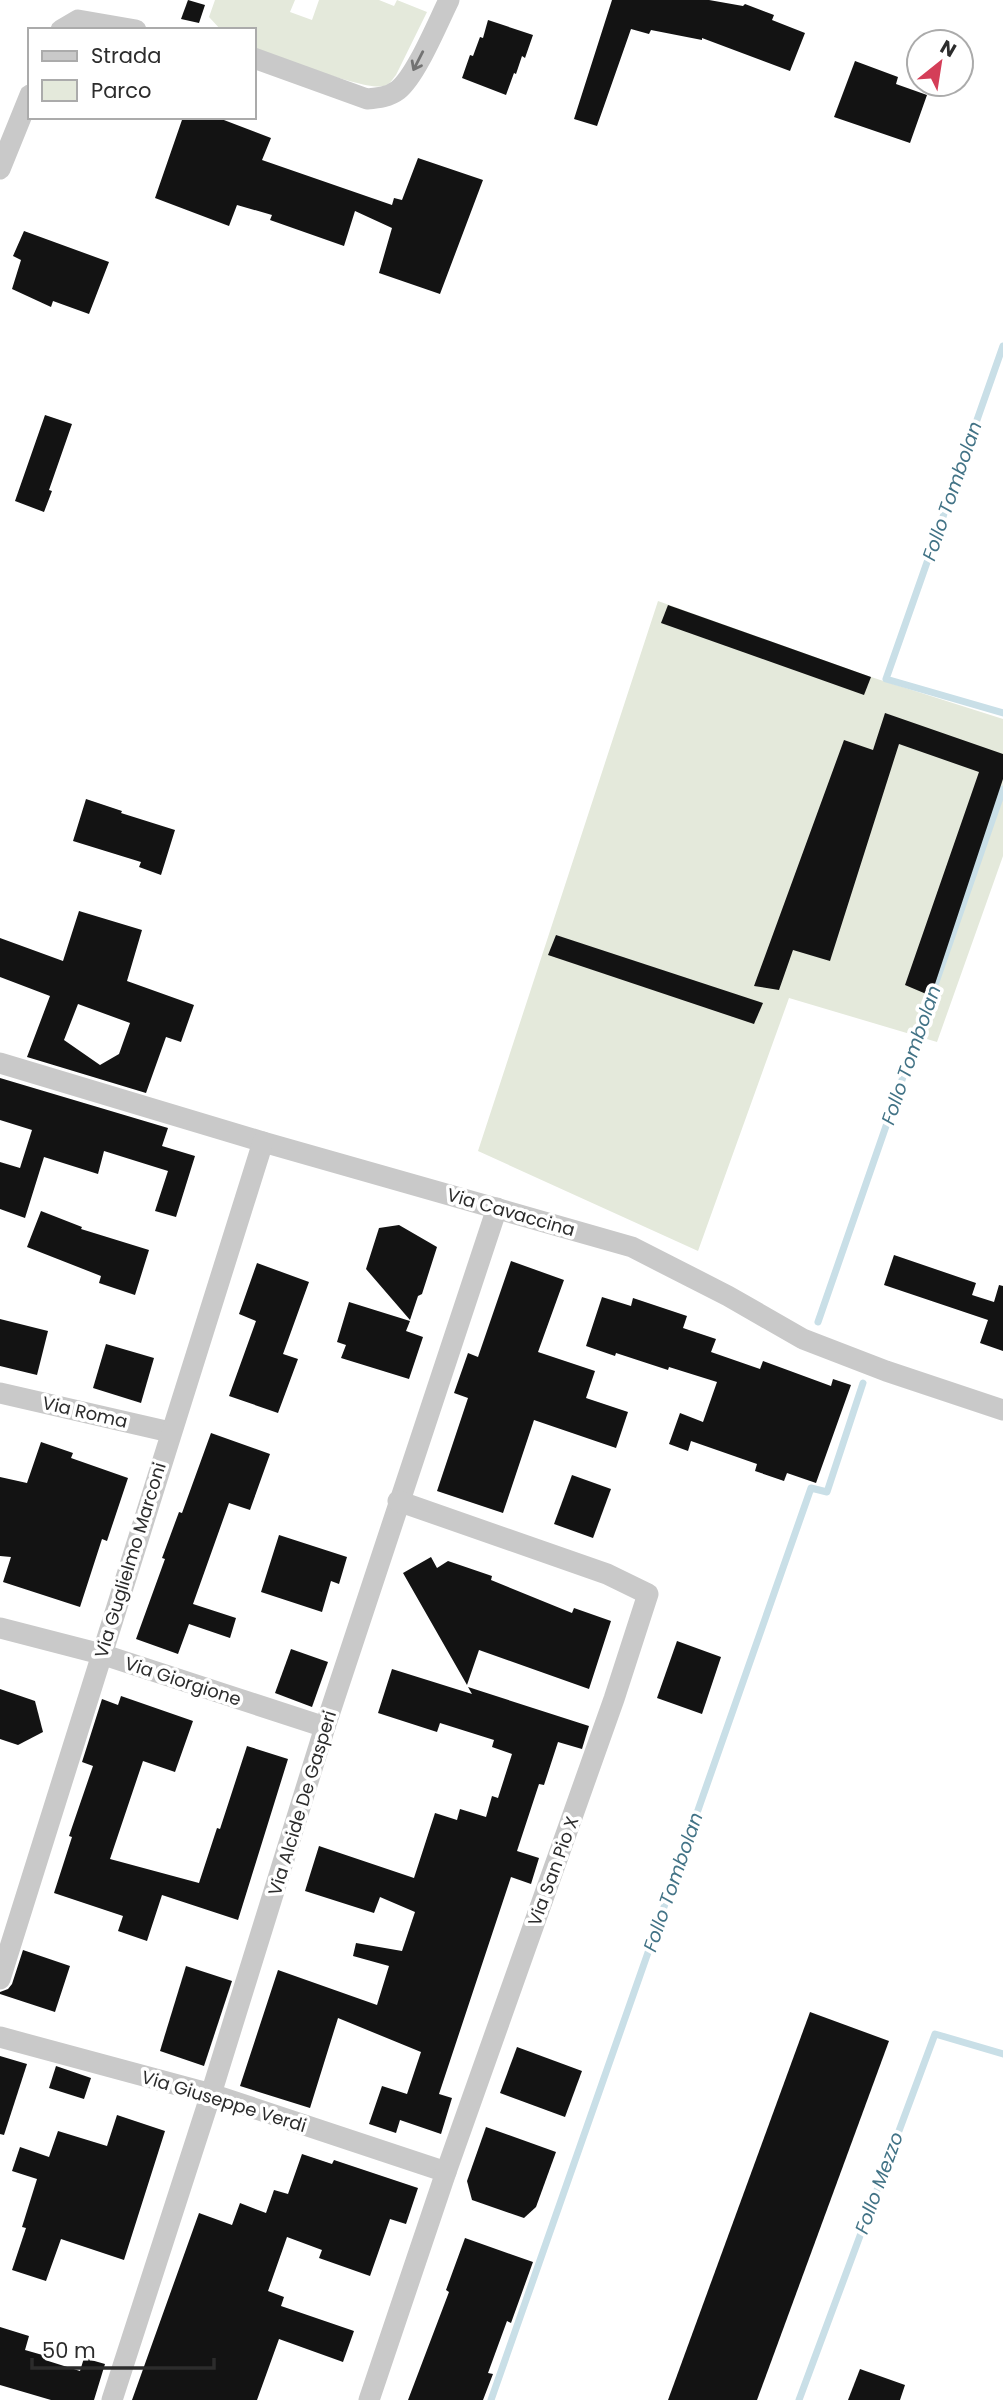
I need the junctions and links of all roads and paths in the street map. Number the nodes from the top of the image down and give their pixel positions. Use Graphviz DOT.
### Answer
graph roads {
  1 [pos="449,0"];
  2 [pos="64,28"];
  3 [pos="124,28"];
  4 [pos="256,59"];
  5 [pos="28,100"];
  6 [pos="0,169"];
  7 [pos="0,1063"];
  8 [pos="263,1142"];
  9 [pos="497,1208"];
  10 [pos="0,1392"];
  11 [pos="1003,1410"];
  12 [pos="170,1432"];
  13 [pos="398,1501"];
  14 [pos="0,1628"];
  15 [pos="101,1654"];
  16 [pos="325,1727"];
  17 [pos="0,1979"];
  18 [pos="0,2037"];
  19 [pos="211,2094"];
  20 [pos="446,2172"];
  21 [pos="112,2400"];
  22 [pos="369,2400"];
  1 -- 4 [label="street, one-way"];
  2 -- 3 [label="street"];
  5 -- 6 [label="street"];
  7 -- 8 [label="street, Via Cavaccina"];
  8 -- 9 [label="street, Via Cavaccina"];
  8 -- 12 [label="street, Via Guglielmo Marconi"];
  9 -- 11 [label="street, Via Cavaccina"];
  9 -- 13 [label="street, Via Alcide De Gasperi"];
  10 -- 12 [label="street, Via Roma"];
  12 -- 15 [label="street, Via Guglielmo Marconi"];
  13 -- 16 [label="street, Via Alcide De Gasperi"];
  13 -- 20 [label="street, Via San Pio X"];
  14 -- 15 [label="street, Via Giorgione"];
  15 -- 16 [label="street, Via Giorgione"];
  15 -- 17 [label="street, Via Guglielmo Marconi"];
  16 -- 19 [label="street, Via Alcide De Gasperi"];
  18 -- 19 [label="street, Via Giuseppe Verdi"];
  19 -- 20 [label="street, Via Giuseppe Verdi"];
  19 -- 21 [label="street, Via Alcide De Gasperi"];
  20 -- 22 [label="street, Via San Pio X"];
}
